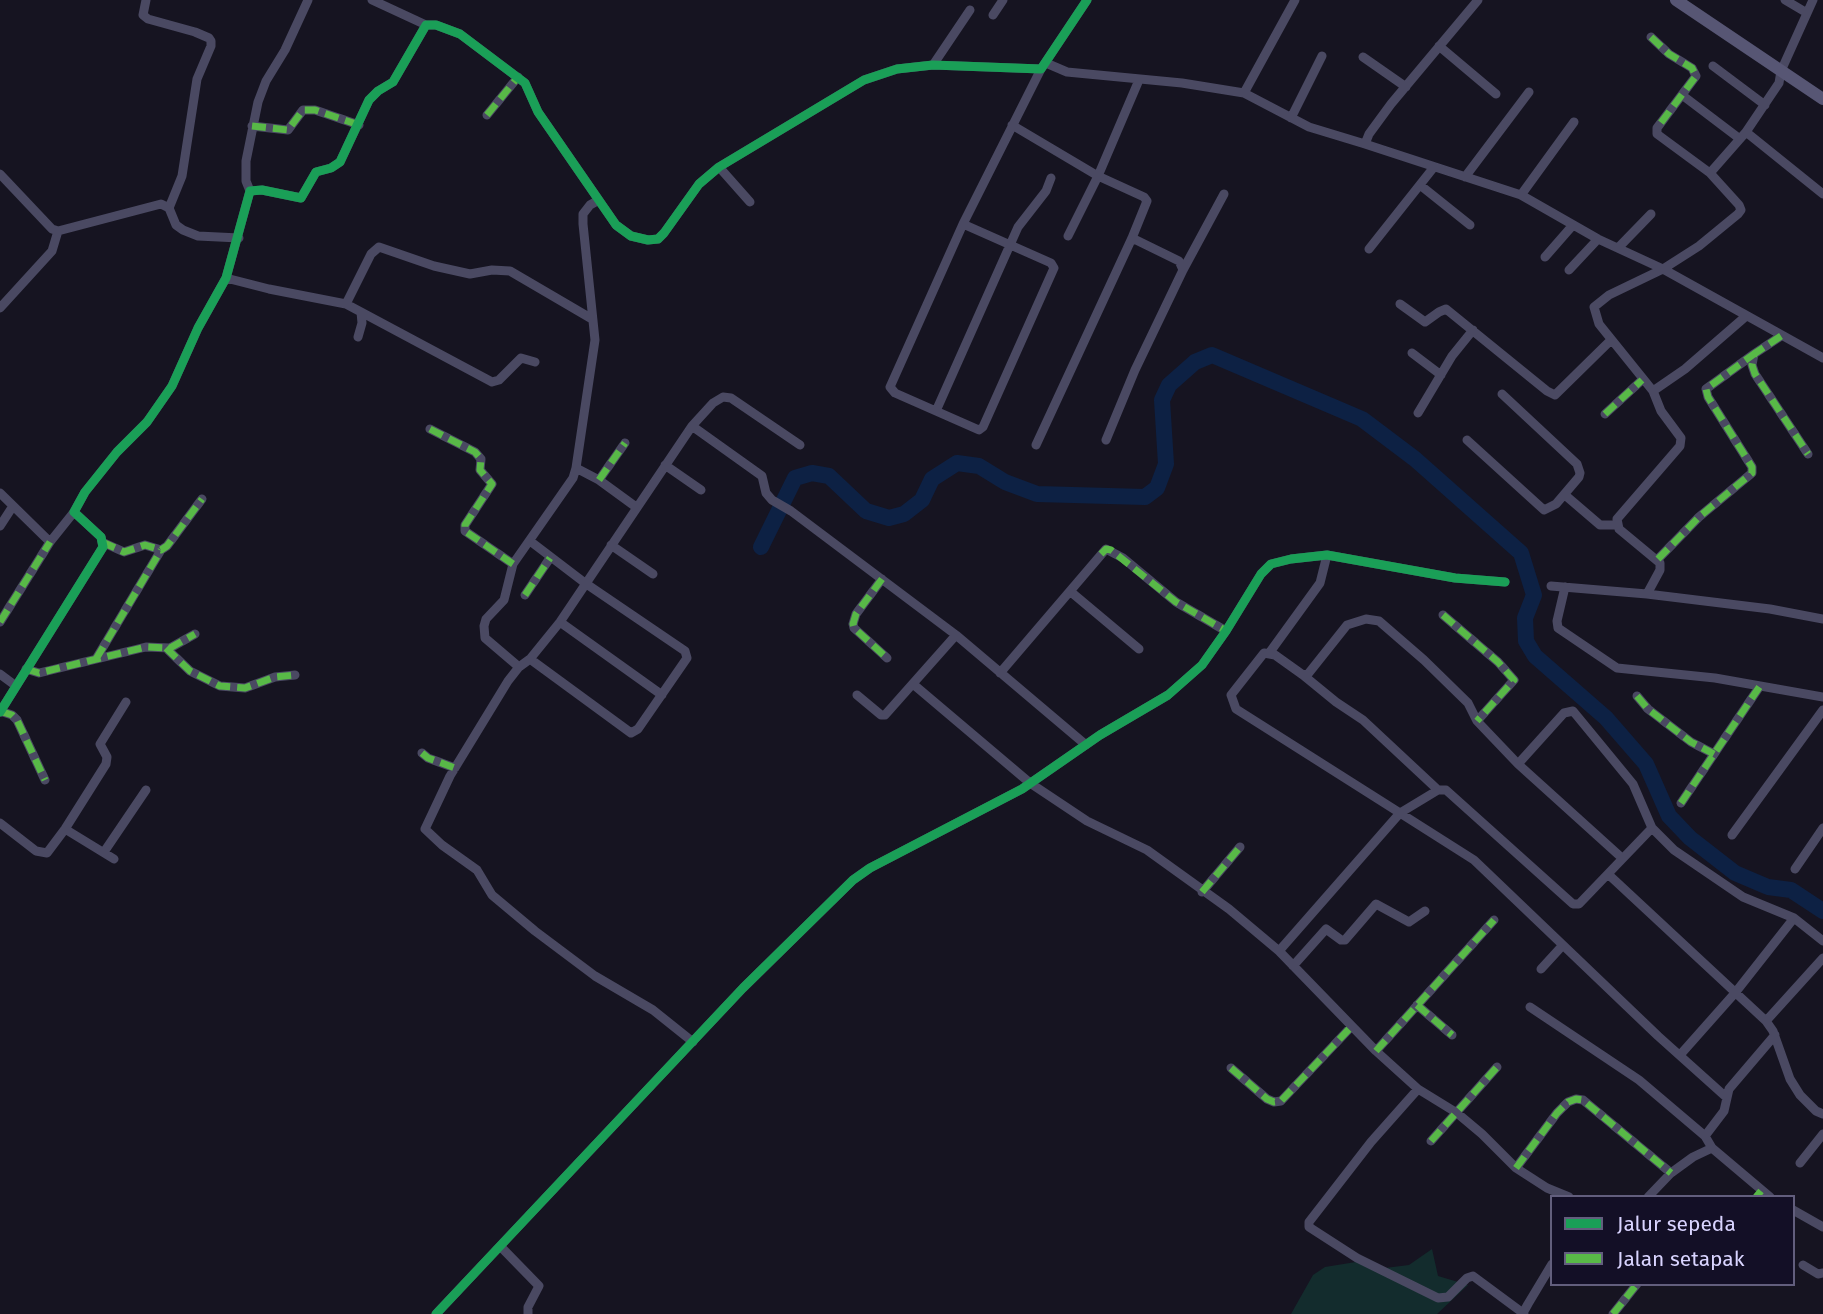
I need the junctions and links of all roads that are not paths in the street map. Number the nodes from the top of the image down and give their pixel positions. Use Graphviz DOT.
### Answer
graph roads {
  1 [pos="146,0"];
  2 [pos="308,0"];
  3 [pos="372,0"];
  4 [pos="1003,0"];
  5 [pos="1087,0"];
  6 [pos="1296,0"];
  7 [pos="1478,0"];
  8 [pos="1676,0"];
  9 [pos="1786,0"];
  10 [pos="1813,0"];
  11 [pos="970,10"];
  12 [pos="1807,13"];
  13 [pos="993,15"];
  14 [pos="426,25"];
  15 [pos="1651,37"];
  16 [pos="1439,47"];
  17 [pos="1322,56"];
  18 [pos="1363,57"];
  19 [pos="933,65"];
  20 [pos="1043,66"];
  21 [pos="1713,66"];
  22 [pos="1781,71"];
  23 [pos="518,77"];
  24 [pos="1139,79"];
  25 [pos="1406,87"];
  26 [pos="1529,92"];
  27 [pos="1244,93"];
  28 [pos="1496,94"];
  29 [pos="1682,96"];
  30 [pos="1823,99"];
  31 [pos="1765,105"];
  32 [pos="487,115"];
  33 [pos="1291,118"];
  34 [pos="1574,122"];
  35 [pos="359,125"];
  36 [pos="1012,125"];
  37 [pos="252,126"];
  38 [pos="1743,136"];
  39 [pos="1366,144"];
  40 [pos="719,167"];
  41 [pos="1434,167"];
  42 [pos="1710,173"];
  43 [pos="0,174"];
  44 [pos="1098,176"];
  45 [pos="1465,177"];
  46 [pos="1051,178"];
  47 [pos="1420,185"];
  48 [pos="250,191"];
  49 [pos="1224,194"];
  50 [pos="1823,194"];
  51 [pos="1521,195"];
  52 [pos="597,201"];
  53 [pos="750,202"];
  54 [pos="169,208"];
  55 [pos="1651,214"];
  56 [pos="962,224"];
  57 [pos="1470,225"];
  58 [pos="1573,225"];
  59 [pos="58,231"];
  60 [pos="1068,236"];
  61 [pos="239,238"];
  62 [pos="1132,238"];
  63 [pos="1598,239"];
  64 [pos="1010,245"];
  65 [pos="1618,248"];
  66 [pos="1369,249"];
  67 [pos="1545,257"];
  68 [pos="1182,270"];
  69 [pos="1569,270"];
  70 [pos="1663,270"];
  71 [pos="226,278"];
  72 [pos="346,304"];
  73 [pos="1401,304"];
  74 [pos="0,308"];
  75 [pos="361,312"];
  76 [pos="1745,317"];
  77 [pos="592,319"];
  78 [pos="1473,330"];
  79 [pos="1782,336"];
  80 [pos="358,337"];
  81 [pos="1611,341"];
  82 [pos="1412,353"];
  83 [pos="1754,354"];
  84 [pos="1823,359"];
  85 [pos="536,362"];
  86 [pos="1441,375"];
  87 [pos="1642,380"];
  88 [pos="1653,391"];
  89 [pos="1502,394"];
  90 [pos="936,411"];
  91 [pos="1418,413"];
  92 [pos="1605,414"];
  93 [pos="692,426"];
  94 [pos="429,429"];
  95 [pos="1106,440"];
  96 [pos="1467,440"];
  97 [pos="625,443"];
  98 [pos="800,445"];
  99 [pos="1036,445"];
  100 [pos="1808,454"];
  101 [pos="665,465"];
  102 [pos="576,468"];
  103 [pos="599,480"];
  104 [pos="701,490"];
  105 [pos="0,492"];
  106 [pos="1565,495"];
  107 [pos="202,499"];
  108 [pos="13,506"];
  109 [pos="636,507"];
  110 [pos="74,512"];
  111 [pos="1616,525"];
  112 [pos="0,526"];
  113 [pos="530,541"];
  114 [pos="50,542"];
  115 [pos="103,542"];
  116 [pos="611,545"];
  117 [pos="161,550"];
  118 [pos="1327,555"];
  119 [pos="550,558"];
  120 [pos="1658,559"];
  121 [pos="513,565"];
  122 [pos="653,574"];
  123 [pos="881,579"];
  124 [pos="1505,582"];
  125 [pos="585,583"];
  126 [pos="1551,586"];
  127 [pos="1565,587"];
  128 [pos="1071,592"];
  129 [pos="1647,594"];
  130 [pos="525,595"];
  131 [pos="1443,615"];
  132 [pos="1823,619"];
  133 [pos="0,622"];
  134 [pos="560,622"];
  135 [pos="1226,631"];
  136 [pos="195,634"];
  137 [pos="956,635"];
  138 [pos="166,648"];
  139 [pos="1139,649"];
  140 [pos="1270,652"];
  141 [pos="887,658"];
  142 [pos="96,659"];
  143 [pos="530,659"];
  144 [pos="519,667"];
  145 [pos="26,669"];
  146 [pos="1000,673"];
  147 [pos="0,674"];
  148 [pos="295,675"];
  149 [pos="1303,675"];
  150 [pos="914,684"];
  151 [pos="16,686"];
  152 [pos="1760,686"];
  153 [pos="662,695"];
  154 [pos="857,695"];
  155 [pos="1637,696"];
  156 [pos="1823,697"];
  157 [pos="126,702"];
  158 [pos="1,710"];
  159 [pos="1823,710"];
  160 [pos="1477,721"];
  161 [pos="1086,745"];
  162 [pos="422,752"];
  163 [pos="1714,754"];
  164 [pos="1518,764"];
  165 [pos="453,772"];
  166 [pos="46,780"];
  167 [pos="1030,783"];
  168 [pos="146,790"];
  169 [pos="1438,790"];
  170 [pos="1681,803"];
  171 [pos="1400,813"];
  172 [pos="0,823"];
  173 [pos="1652,828"];
  174 [pos="1823,828"];
  175 [pos="65,829"];
  176 [pos="1732,835"];
  177 [pos="1240,847"];
  178 [pos="104,852"];
  179 [pos="1622,858"];
  180 [pos="114,859"];
  181 [pos="1795,869"];
  182 [pos="1609,876"];
  183 [pos="1202,892"];
  184 [pos="1425,912"];
  185 [pos="1794,918"];
  186 [pos="1494,920"];
  187 [pos="1823,941"];
  188 [pos="1563,945"];
  189 [pos="1279,951"];
  190 [pos="1823,958"];
  191 [pos="1293,966"];
  192 [pos="1541,969"];
  193 [pos="1735,992"];
  194 [pos="1417,1005"];
  195 [pos="1530,1007"];
  196 [pos="1766,1021"];
  197 [pos="1351,1027"];
  198 [pos="1452,1035"];
  199 [pos="1774,1035"];
  200 [pos="693,1042"];
  201 [pos="1376,1051"];
  202 [pos="1680,1055"];
  203 [pos="1497,1067"];
  204 [pos="1231,1068"];
  205 [pos="1418,1089"];
  206 [pos="1726,1097"];
  207 [pos="1457,1113"];
  208 [pos="1823,1114"];
  209 [pos="1823,1134"];
  210 [pos="1705,1136"];
  211 [pos="1431,1140"];
  212 [pos="1712,1148"];
  213 [pos="1800,1163"];
  214 [pos="1516,1167"];
  215 [pos="1671,1174"];
  216 [pos="1758,1194"];
  217 [pos="1564,1195"];
  218 [pos="1649,1195"];
  219 [pos="1795,1211"];
  220 [pos="1823,1227"];
  221 [pos="501,1247"];
  222 [pos="1803,1265"];
  223 [pos="1550,1268"];
  224 [pos="1823,1273"];
  225 [pos="1635,1286"];
  226 [pos="1524,1313"];
  227 [pos="436,1314"];
  228 [pos="528,1314"];
  229 [pos="1613,1314"];
  1 -- 54 [label="street"];
  2 -- 37 [label="street"];
  3 -- 14 [label="street"];
  4 -- 13 [label="street"];
  5 -- 20 [label="street"];
  6 -- 27 [label="street"];
  7 -- 16 [label="street"];
  8 -- 22 [label="main road"];
  9 -- 12 [label="street"];
  10 -- 12 [label="street"];
  11 -- 19 [label="street"];
  12 -- 22 [label="street"];
  14 -- 23 [label="street"];
  14 -- 35 [label="street"];
  15 -- 29 [label="street"];
  16 -- 25 [label="street"];
  16 -- 28 [label="street"];
  17 -- 33 [label="street"];
  18 -- 25 [label="street"];
  19 -- 20 [label="street"];
  19 -- 40 [label="street"];
  20 -- 24 [label="street"];
  20 -- 36 [label="street"];
  21 -- 31 [label="street"];
  22 -- 30 [label="main road"];
  22 -- 31 [label="street"];
  23 -- 32 [label="street"];
  23 -- 52 [label="street"];
  24 -- 27 [label="street"];
  24 -- 44 [label="street"];
  25 -- 39 [label="street"];
  26 -- 45 [label="street"];
  27 -- 33 [label="street"];
  29 -- 38 [label="street"];
  29 -- 42 [label="street"];
  31 -- 38 [label="street"];
  33 -- 39 [label="street"];
  34 -- 51 [label="street"];
  35 -- 37 [label="street"];
  35 -- 48 [label="street"];
  36 -- 44 [label="street"];
  36 -- 56 [label="street"];
  37 -- 48 [label="street"];
  38 -- 42 [label="street"];
  38 -- 50 [label="street"];
  39 -- 41 [label="street"];
  40 -- 52 [label="street"];
  40 -- 53 [label="street"];
  41 -- 45 [label="street"];
  41 -- 47 [label="street"];
  42 -- 70 [label="street"];
  43 -- 59 [label="street"];
  44 -- 60 [label="street"];
  44 -- 62 [label="street"];
  45 -- 51 [label="street"];
  46 -- 64 [label="street"];
  47 -- 57 [label="street"];
  47 -- 66 [label="street"];
  48 -- 61 [label="street"];
  49 -- 68 [label="street"];
  51 -- 58 [label="street"];
  52 -- 77 [label="street"];
  54 -- 59 [label="street"];
  54 -- 61 [label="street"];
  55 -- 65 [label="street"];
  56 -- 64 [label="street"];
  56 -- 90 [label="street"];
  58 -- 63 [label="street"];
  58 -- 67 [label="street"];
  59 -- 74 [label="street"];
  61 -- 71 [label="street"];
  62 -- 68 [label="street"];
  62 -- 99 [label="street"];
  63 -- 65 [label="street"];
  63 -- 69 [label="street"];
  64 -- 90 [label="street"];
  64 -- 90 [label="street"];
  65 -- 70 [label="street"];
  68 -- 95 [label="street"];
  70 -- 76 [label="street"];
  70 -- 81 [label="street"];
  71 -- 72 [label="street"];
  71 -- 110 [label="street"];
  72 -- 75 [label="street"];
  72 -- 77 [label="street"];
  73 -- 78 [label="street"];
  75 -- 80 [label="street"];
  75 -- 85 [label="street"];
  76 -- 79 [label="street"];
  76 -- 88 [label="street"];
  77 -- 102 [label="street"];
  78 -- 81 [label="street"];
  78 -- 86 [label="street"];
  79 -- 83 [label="street"];
  79 -- 84 [label="street"];
  81 -- 87 [label="street"];
  82 -- 86 [label="street"];
  83 -- 100 [label="street"];
  83 -- 120 [label="street"];
  86 -- 91 [label="street"];
  87 -- 88 [label="street"];
  87 -- 92 [label="street"];
  88 -- 111 [label="street"];
  89 -- 106 [label="street"];
  93 -- 98 [label="street"];
  93 -- 101 [label="street"];
  93 -- 123 [label="street"];
  94 -- 121 [label="street"];
  96 -- 106 [label="street"];
  97 -- 103 [label="street"];
  101 -- 104 [label="street"];
  101 -- 109 [label="street"];
  102 -- 103 [label="street"];
  102 -- 113 [label="street"];
  103 -- 109 [label="street"];
  105 -- 108 [label="street"];
  106 -- 111 [label="street"];
  107 -- 117 [label="street"];
  108 -- 112 [label="street"];
  108 -- 114 [label="street"];
  109 -- 116 [label="street"];
  110 -- 114 [label="street"];
  110 -- 115 [label="street"];
  111 -- 120 [label="street"];
  113 -- 119 [label="street"];
  113 -- 121 [label="street"];
  114 -- 133 [label="street"];
  115 -- 117 [label="street"];
  115 -- 145 [label="street"];
  116 -- 122 [label="street"];
  116 -- 125 [label="street"];
  117 -- 142 [label="street"];
  118 -- 124 [label="street"];
  118 -- 135 [label="street"];
  118 -- 140 [label="street"];
  119 -- 125 [label="street"];
  119 -- 130 [label="street"];
  120 -- 129 [label="street"];
  121 -- 144 [label="street"];
  123 -- 137 [label="street"];
  123 -- 141 [label="street"];
  125 -- 134 [label="street"];
  125 -- 153 [label="street"];
  126 -- 127 [label="street"];
  127 -- 129 [label="street"];
  127 -- 152 [label="street"];
  128 -- 135 [label="street"];
  128 -- 139 [label="street"];
  128 -- 146 [label="street"];
  129 -- 132 [label="street"];
  131 -- 160 [label="street"];
  134 -- 143 [label="street"];
  134 -- 153 [label="street"];
  135 -- 161 [label="street"];
  136 -- 138 [label="street"];
  137 -- 146 [label="street"];
  137 -- 150 [label="street"];
  138 -- 142 [label="street"];
  138 -- 148 [label="street"];
  140 -- 149 [label="street"];
  140 -- 171 [label="street"];
  142 -- 145 [label="street"];
  143 -- 144 [label="street"];
  143 -- 153 [label="street"];
  144 -- 165 [label="street"];
  145 -- 151 [label="street"];
  146 -- 161 [label="street"];
  147 -- 151 [label="street"];
  149 -- 160 [label="street"];
  149 -- 169 [label="street"];
  150 -- 154 [label="street"];
  150 -- 167 [label="street"];
  151 -- 158 [label="street"];
  152 -- 156 [label="street"];
  152 -- 163 [label="street"];
  155 -- 163 [label="street"];
  157 -- 175 [label="street"];
  158 -- 166 [label="street"];
  159 -- 176 [label="street"];
  160 -- 164 [label="street"];
  161 -- 167 [label="street"];
  162 -- 165 [label="street"];
  163 -- 170 [label="street"];
  164 -- 173 [label="street"];
  164 -- 179 [label="street"];
  165 -- 200 [label="street"];
  167 -- 183 [label="street"];
  167 -- 200 [label="street"];
  168 -- 178 [label="street"];
  169 -- 171 [label="street"];
  169 -- 182 [label="street"];
  171 -- 188 [label="street"];
  171 -- 189 [label="street"];
  172 -- 175 [label="street"];
  173 -- 179 [label="street"];
  173 -- 185 [label="street"];
  174 -- 181 [label="street"];
  175 -- 178 [label="street"];
  177 -- 183 [label="street"];
  178 -- 180 [label="street"];
  179 -- 182 [label="street"];
  182 -- 193 [label="street"];
  183 -- 189 [label="street"];
  184 -- 191 [label="street"];
  185 -- 187 [label="street"];
  185 -- 193 [label="street"];
  186 -- 194 [label="street"];
  188 -- 192 [label="street"];
  188 -- 202 [label="street"];
  189 -- 191 [label="street"];
  190 -- 196 [label="street"];
  191 -- 197 [label="street"];
  193 -- 196 [label="street"];
  193 -- 202 [label="street"];
  194 -- 198 [label="street"];
  194 -- 201 [label="street"];
  195 -- 210 [label="street"];
  196 -- 199 [label="street"];
  197 -- 201 [label="street"];
  197 -- 204 [label="street"];
  199 -- 206 [label="street"];
  199 -- 208 [label="street"];
  200 -- 221 [label="street"];
  201 -- 205 [label="street"];
  202 -- 206 [label="street"];
  203 -- 207 [label="street"];
  205 -- 207 [label="street"];
  205 -- 226 [label="street"];
  206 -- 210 [label="street"];
  207 -- 211 [label="street"];
  207 -- 214 [label="street"];
  209 -- 213 [label="street"];
  210 -- 212 [label="street"];
  212 -- 215 [label="street"];
  212 -- 216 [label="street"];
  214 -- 215 [label="street"];
  214 -- 217 [label="street"];
  215 -- 218 [label="street"];
  219 -- 220 [label="street"];
  221 -- 227 [label="street"];
  221 -- 228 [label="street"];
  222 -- 224 [label="street"];
  223 -- 226 [label="street"];
  225 -- 229 [label="street"];
}
